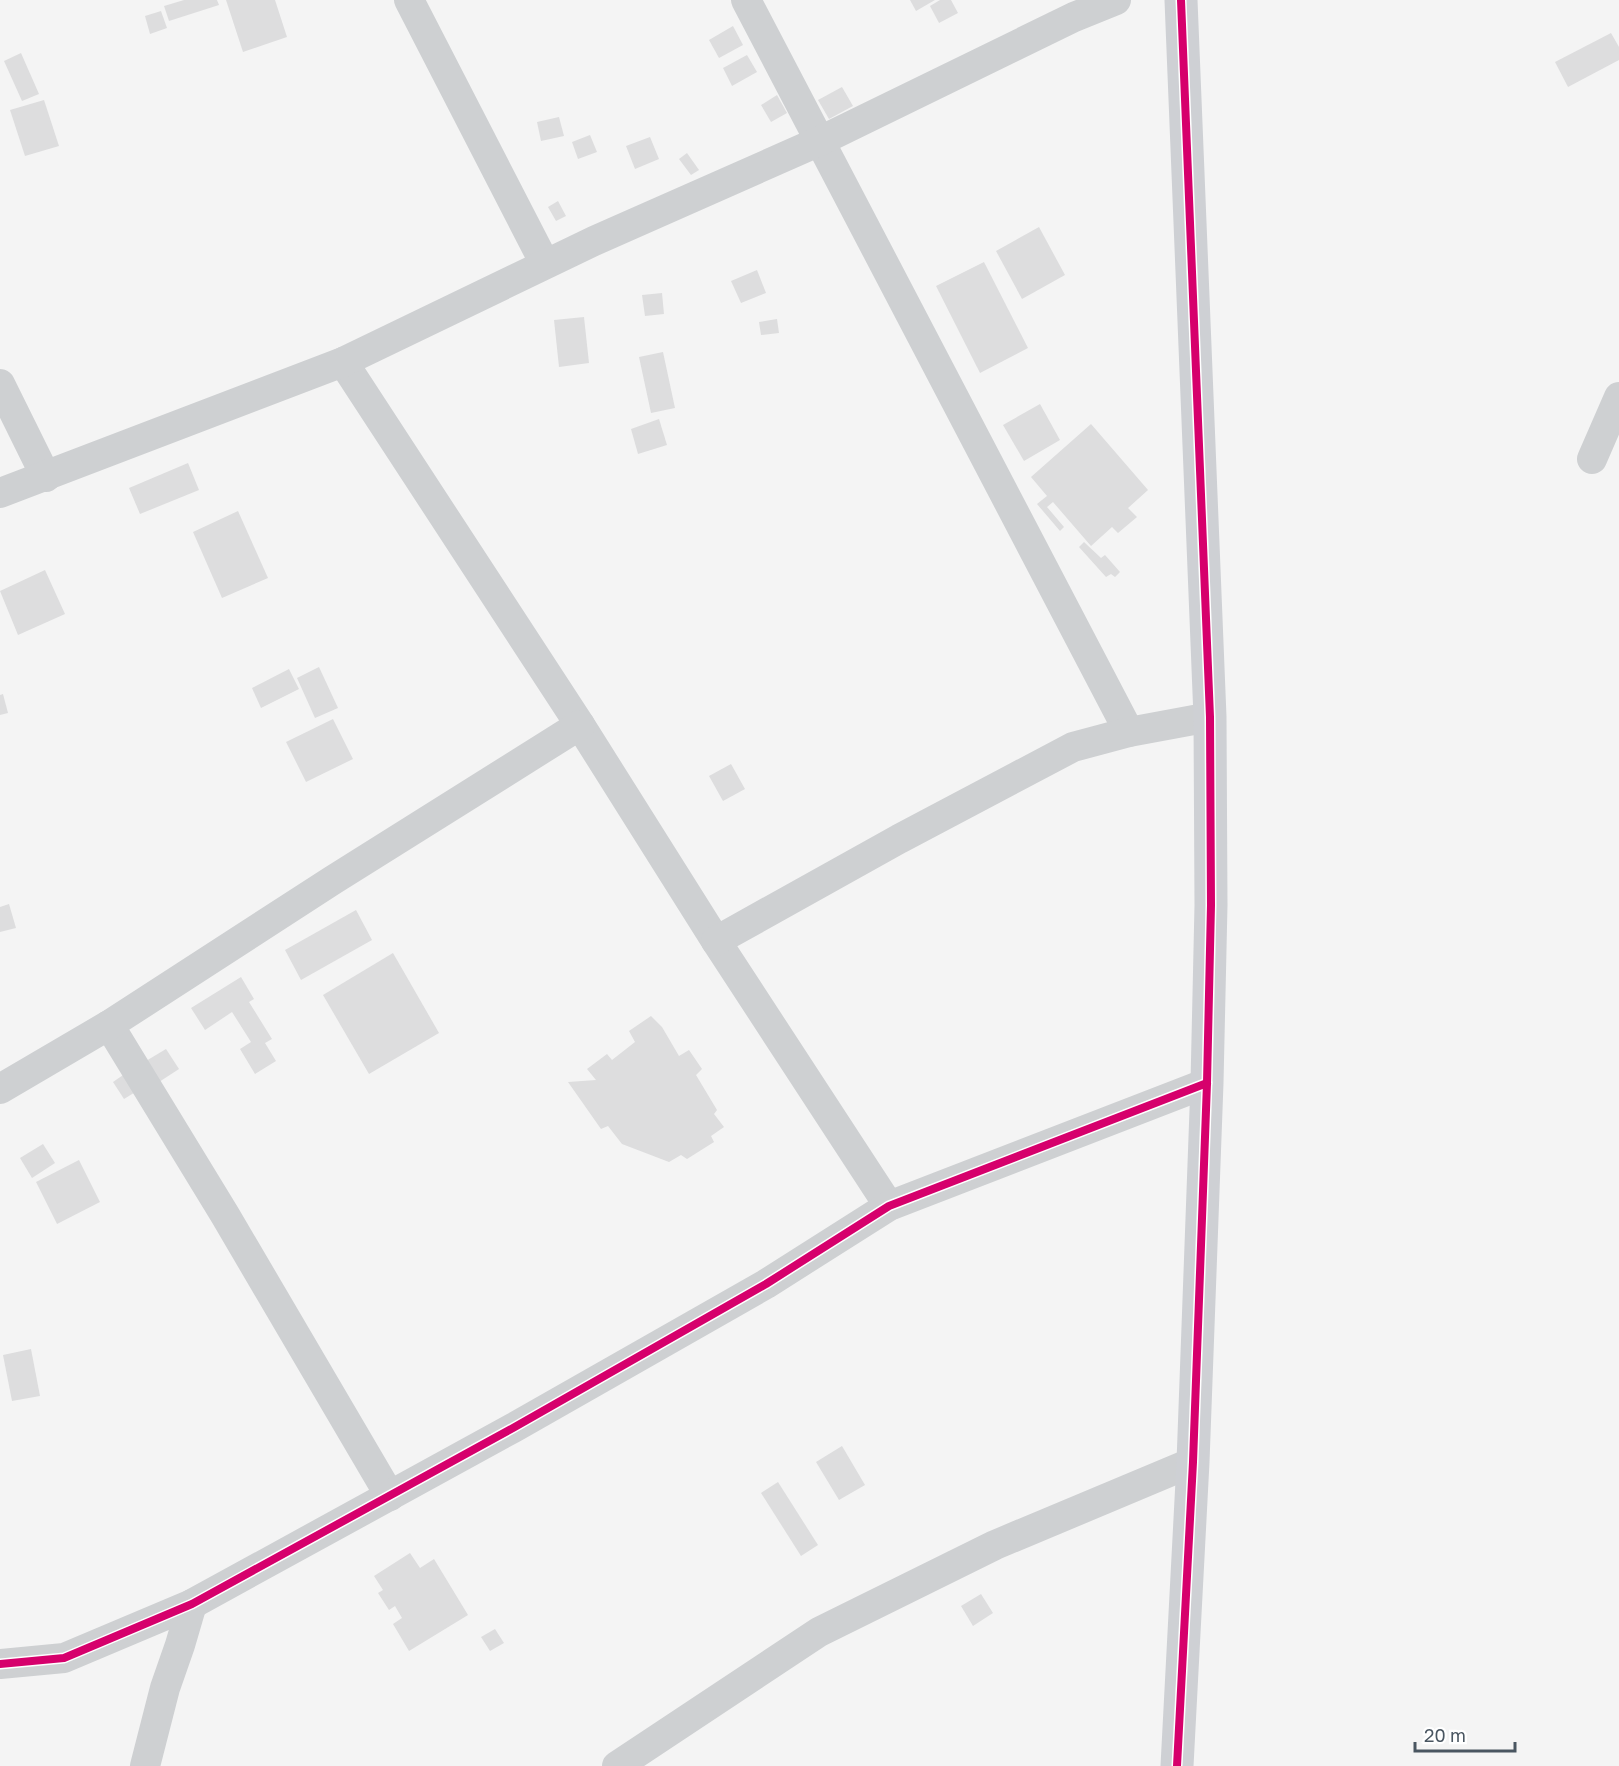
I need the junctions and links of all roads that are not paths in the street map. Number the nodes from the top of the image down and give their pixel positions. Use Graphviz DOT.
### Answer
graph roads {
  1 [pos="409,0"];
  2 [pos="746,0"];
  3 [pos="1116,0"];
  4 [pos="1181,0"];
  5 [pos="1070,8"];
  6 [pos="820,141"];
  7 [pos="545,264"];
  8 [pos="343,362"];
  9 [pos="0,384"];
  10 [pos="1619,397"];
  11 [pos="1592,459"];
  12 [pos="46,477"];
  13 [pos="0,493"];
  14 [pos="1209,717"];
  15 [pos="580,725"];
  16 [pos="1129,732"];
  17 [pos="716,941"];
  18 [pos="109,1025"];
  19 [pos="1207,1083"];
  20 [pos="0,1089"];
  21 [pos="889,1206"];
  22 [pos="1193,1462"];
  23 [pos="390,1496"];
  24 [pos="192,1604"];
  25 [pos="1,1663"];
  26 [pos="145,1766"];
  27 [pos="617,1766"];
  28 [pos="1178,1766"];
  1 -- 7 [label="street"];
  2 -- 6 [label="street"];
  3 -- 5 [label="street"];
  4 -- 14 [label="street"];
  5 -- 6 [label="street"];
  6 -- 7 [label="street"];
  6 -- 16 [label="street"];
  7 -- 8 [label="street"];
  8 -- 12 [label="street"];
  8 -- 15 [label="street"];
  9 -- 12 [label="street"];
  10 -- 11 [label="street"];
  12 -- 13 [label="street"];
  14 -- 16 [label="street"];
  14 -- 19 [label="street"];
  15 -- 17 [label="street"];
  15 -- 18 [label="street"];
  16 -- 17 [label="street"];
  17 -- 21 [label="street"];
  18 -- 20 [label="street"];
  18 -- 23 [label="street"];
  19 -- 21 [label="street"];
  19 -- 22 [label="street"];
  21 -- 23 [label="street"];
  22 -- 27 [label="street"];
  22 -- 28 [label="street"];
  23 -- 24 [label="street"];
  24 -- 25 [label="street"];
  24 -- 26 [label="street"];
}
